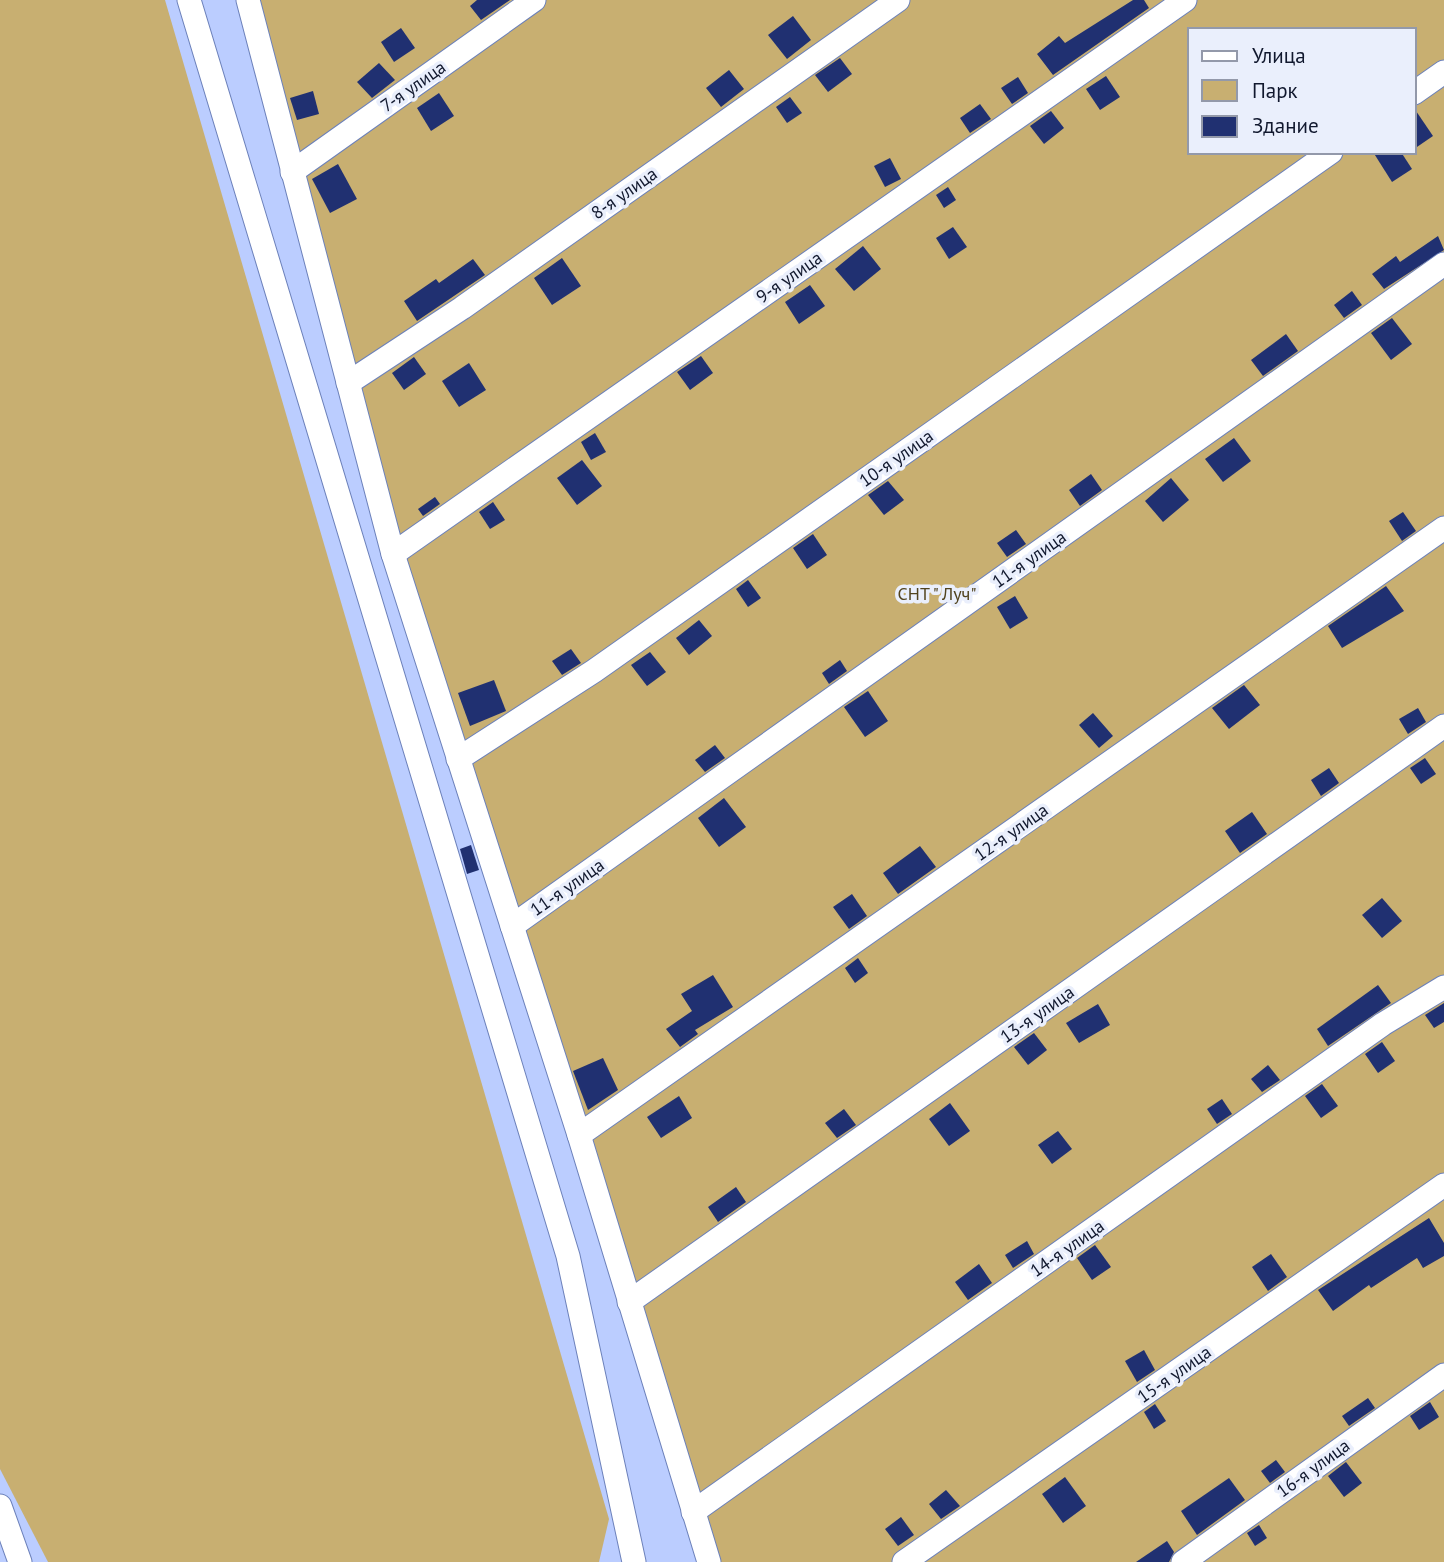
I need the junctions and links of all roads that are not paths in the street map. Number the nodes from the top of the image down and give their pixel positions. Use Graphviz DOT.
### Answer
graph roads {
  1 [pos="189,0"];
  2 [pos="248,0"];
  3 [pos="534,0"];
  4 [pos="898,0"];
  5 [pos="1185,0"];
  6 [pos="1444,72"];
  7 [pos="1416,92"];
  8 [pos="1328,154"];
  9 [pos="292,172"];
  10 [pos="1444,264"];
  11 [pos="348,383"];
  12 [pos="1444,528"];
  13 [pos="393,554"];
  14 [pos="1444,726"];
  15 [pos="458,759"];
  16 [pos="512,926"];
  17 [pos="1444,987"];
  18 [pos="579,1135"];
  19 [pos="1444,1185"];
  20 [pos="629,1302"];
  21 [pos="1444,1375"];
  22 [pos="0,1506"];
  23 [pos="693,1512"];
  24 [pos="20,1562"];
  25 [pos="634,1562"];
  26 [pos="709,1562"];
  27 [pos="904,1562"];
  28 [pos="1183,1562"];
  1 -- 25 [label="street"];
  2 -- 9 [label="street"];
  3 -- 9 [label="street, 7-я улица"];
  4 -- 11 [label="street, 8-я улица"];
  5 -- 13 [label="street, 9-я улица"];
  6 -- 7 [label="street"];
  8 -- 15 [label="street, 10-я улица"];
  9 -- 11 [label="street"];
  10 -- 16 [label="street, 11-я улица"];
  11 -- 13 [label="street"];
  12 -- 18 [label="street, 12-я улица"];
  13 -- 15 [label="street"];
  14 -- 20 [label="street, 13-я улица"];
  15 -- 16 [label="street"];
  16 -- 18 [label="street"];
  17 -- 23 [label="street, 14-я улица"];
  18 -- 20 [label="street"];
  19 -- 27 [label="street, 15-я улица"];
  20 -- 23 [label="street"];
  21 -- 28 [label="street, 16-я улица"];
  22 -- 24 [label="street"];
  23 -- 26 [label="street"];
}
